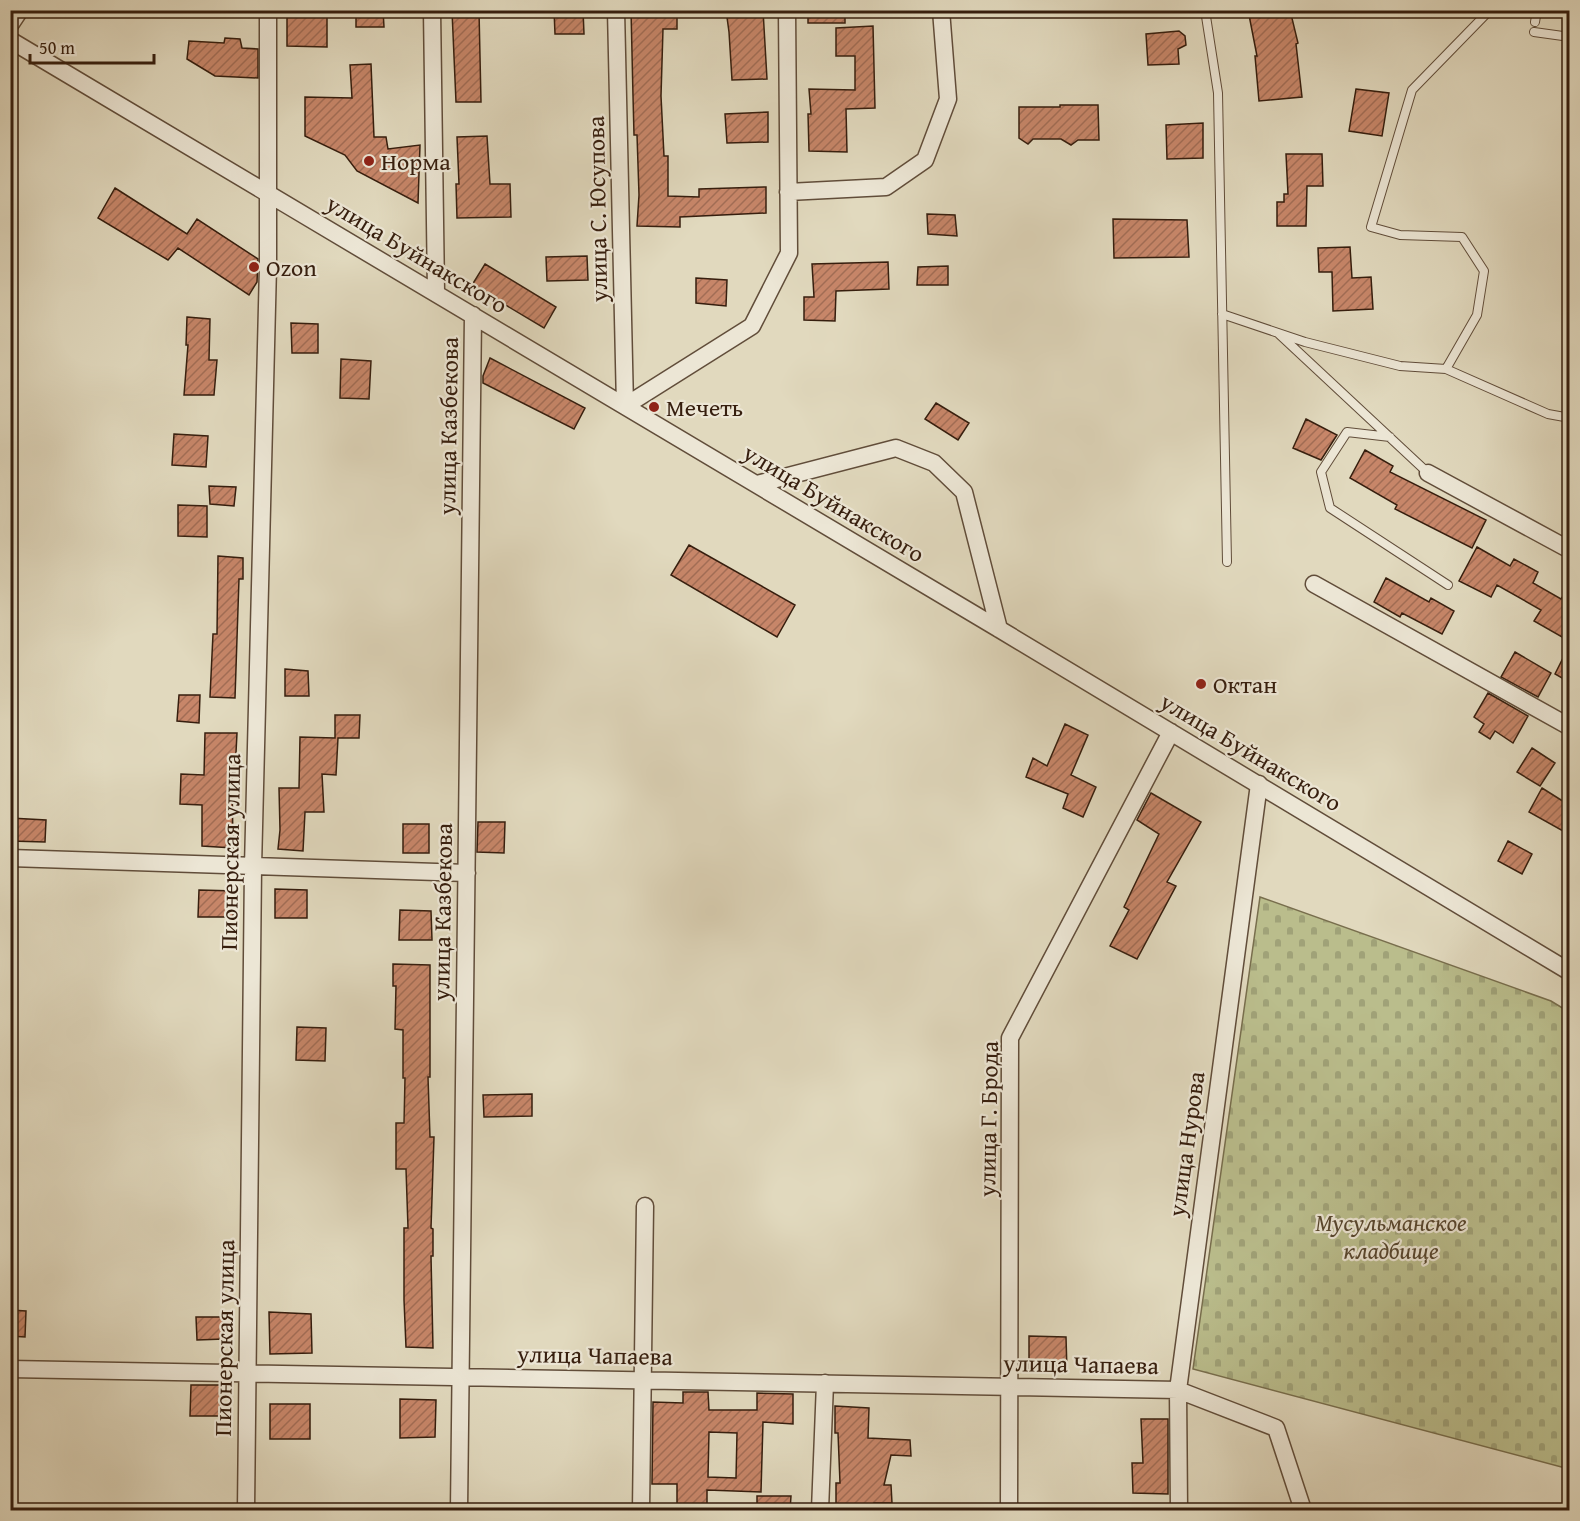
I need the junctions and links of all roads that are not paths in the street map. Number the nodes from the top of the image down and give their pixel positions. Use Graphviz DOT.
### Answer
graph roads {
  1 [pos="20,10"];
  2 [pos="268,10"];
  3 [pos="432,10"];
  4 [pos="616,10"];
  5 [pos="787,10"];
  6 [pos="941,10"];
  7 [pos="1205,10"];
  8 [pos="1490,10"];
  9 [pos="1537,10"];
  10 [pos="1535,22"];
  11 [pos="10,25"];
  12 [pos="1534,33"];
  13 [pos="1569,37"];
  14 [pos="10,40"];
  15 [pos="788,192"];
  16 [pos="268,194"];
  17 [pos="436,292"];
  18 [pos="1222,314"];
  19 [pos="473,315"];
  20 [pos="1276,332"];
  21 [pos="1446,369"];
  22 [pos="625,406"];
  23 [pos="1569,418"];
  24 [pos="1390,437"];
  25 [pos="1428,472"];
  26 [pos="757,484"];
  27 [pos="1569,550"];
  28 [pos="1227,562"];
  29 [pos="1314,584"];
  30 [pos="1448,585"];
  31 [pos="999,629"];
  32 [pos="1569,727"];
  33 [pos="1171,732"];
  34 [pos="1258,784"];
  35 [pos="10,858"];
  36 [pos="253,867"];
  37 [pos="466,873"];
  38 [pos="1569,972"];
  39 [pos="645,1206"];
  40 [pos="10,1368"];
  41 [pos="247,1373"];
  42 [pos="461,1377"];
  43 [pos="642,1380"];
  44 [pos="825,1383"];
  45 [pos="1010,1387"];
  46 [pos="1178,1390"];
  47 [pos="246,1510"];
  48 [pos="459,1510"];
  49 [pos="641,1510"];
  50 [pos="820,1510"];
  51 [pos="1009,1510"];
  52 [pos="1179,1510"];
  53 [pos="1303,1510"];
  1 -- 11 [label="street"];
  2 -- 16 [label="street, Пионерская улица"];
  3 -- 17 [label="street"];
  4 -- 22 [label="street, улица С. Юсупова"];
  5 -- 15 [label="street"];
  6 -- 15 [label="street"];
  7 -- 18 [label="lane"];
  8 -- 21 [label="lane"];
  9 -- 10 [label="lane"];
  12 -- 13 [label="lane"];
  14 -- 16 [label="street, улица Буйнакского"];
  15 -- 22 [label="street"];
  16 -- 17 [label="street, улица Буйнакского"];
  16 -- 36 [label="street, Пионерская улица"];
  17 -- 19 [label="street, улица Буйнакского"];
  18 -- 20 [label="lane"];
  18 -- 28 [label="lane"];
  19 -- 22 [label="street, улица Буйнакского"];
  19 -- 37 [label="street, улица Казбекова"];
  20 -- 21 [label="lane"];
  20 -- 24 [label="lane"];
  21 -- 23 [label="lane"];
  22 -- 26 [label="street, улица Буйнакского"];
  24 -- 25 [label="lane"];
  24 -- 30 [label="lane"];
  25 -- 27 [label="street"];
  26 -- 31 [label="street, улица Буйнакского"];
  26 -- 31 [label="street"];
  29 -- 32 [label="street"];
  31 -- 33 [label="street, улица Буйнакского"];
  33 -- 34 [label="street, улица Буйнакского"];
  33 -- 45 [label="street, улица Г. Брода"];
  34 -- 38 [label="street, улица Буйнакского"];
  34 -- 46 [label="street, улица Нурова"];
  35 -- 36 [label="street"];
  36 -- 37 [label="street"];
  36 -- 41 [label="street, Пионерская улица"];
  37 -- 42 [label="street, улица Казбекова"];
  39 -- 43 [label="street"];
  40 -- 41 [label="street, улица Чапаева"];
  41 -- 42 [label="street, улица Чапаева"];
  41 -- 47 [label="street, Пионерская улица"];
  42 -- 43 [label="street, улица Чапаева"];
  42 -- 48 [label="street, улица Казбекова"];
  43 -- 44 [label="street, улица Чапаева"];
  43 -- 49 [label="street"];
  44 -- 45 [label="street, улица Чапаева"];
  44 -- 50 [label="street"];
  45 -- 46 [label="street, улица Чапаева"];
  45 -- 51 [label="street, улица Г. Брода"];
  46 -- 52 [label="street, улица Нурова"];
  46 -- 53 [label="street"];
}
